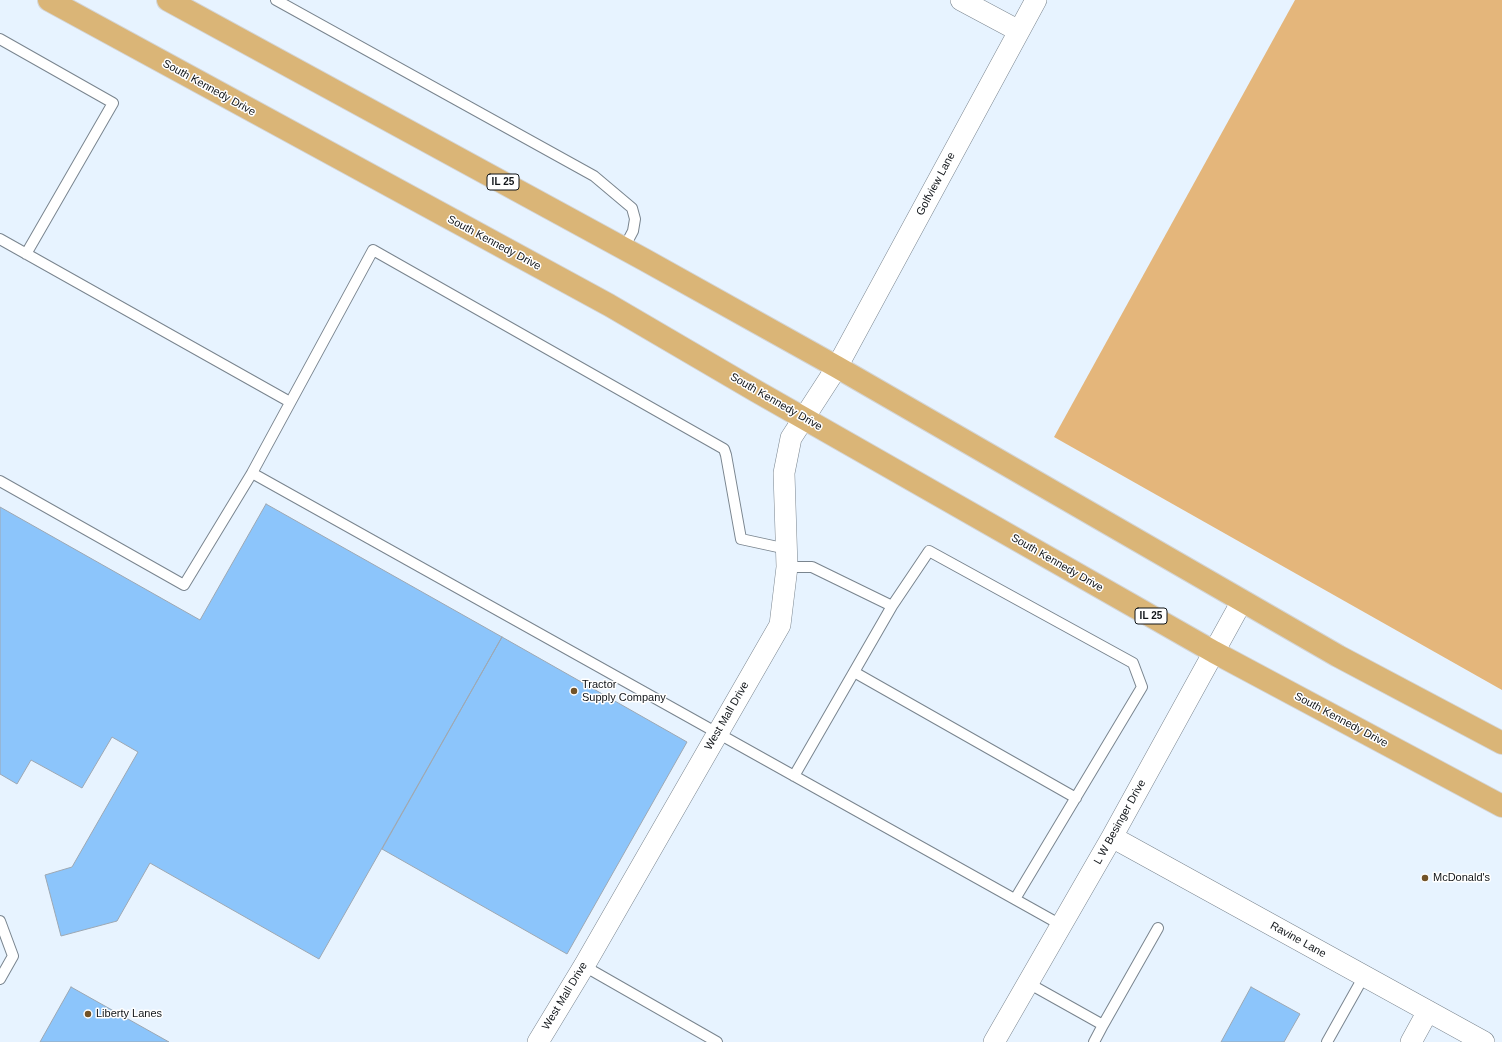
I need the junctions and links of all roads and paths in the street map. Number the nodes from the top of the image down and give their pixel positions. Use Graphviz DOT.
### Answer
graph roads {
  1 [pos="49,0"];
  2 [pos="168,0"];
  3 [pos="276,0"];
  4 [pos="961,0"];
  5 [pos="1036,0"];
  6 [pos="1018,31"];
  7 [pos="0,39"];
  8 [pos="0,239"];
  9 [pos="624,248"];
  10 [pos="26,254"];
  11 [pos="837,367"];
  12 [pos="290,402"];
  13 [pos="804,418"];
  14 [pos="252,473"];
  15 [pos="0,481"];
  16 [pos="787,558"];
  17 [pos="1242,601"];
  18 [pos="892,606"];
  19 [pos="1214,652"];
  20 [pos="854,672"];
  21 [pos="717,734"];
  22 [pos="1502,743"];
  23 [pos="794,776"];
  24 [pos="1076,798"];
  25 [pos="1502,806"];
  26 [pos="1112,837"];
  27 [pos="1015,899"];
  28 [pos="0,921"];
  29 [pos="1061,925"];
  30 [pos="1158,928"];
  31 [pos="584,966"];
  32 [pos="1364,976"];
  33 [pos="0,979"];
  34 [pos="1028,983"];
  35 [pos="1428,1012"];
  36 [pos="1103,1025"];
  37 [pos="538,1042"];
  38 [pos="717,1042"];
  39 [pos="994,1042"];
  40 [pos="1094,1042"];
  41 [pos="1327,1042"];
  42 [pos="1411,1042"];
  43 [pos="1484,1042"];
  1 -- 13 [label="main road, South Kennedy Drive / IL 25"];
  2 -- 9 [label="main road, IL 25"];
  3 -- 9 [label="lane"];
  4 -- 6 [label="street"];
  5 -- 6 [label="street, Golfview Lane"];
  6 -- 11 [label="street, Golfview Lane"];
  7 -- 10 [label="lane"];
  8 -- 10 [label="lane"];
  9 -- 11 [label="main road, IL 25"];
  10 -- 12 [label="lane"];
  11 -- 13 [label="street, West Mall Drive"];
  11 -- 17 [label="main road, IL 25"];
  12 -- 14 [label="lane"];
  12 -- 16 [label="lane"];
  13 -- 16 [label="street, West Mall Drive"];
  13 -- 19 [label="main road, South Kennedy Drive / IL 25"];
  14 -- 15 [label="lane"];
  14 -- 21 [label="lane"];
  16 -- 18 [label="lane"];
  16 -- 21 [label="street, West Mall Drive"];
  17 -- 19 [label="street, L W Besinger Drive"];
  17 -- 22 [label="main road, IL 25"];
  18 -- 20 [label="lane"];
  18 -- 24 [label="lane"];
  19 -- 25 [label="main road, South Kennedy Drive / IL 25"];
  19 -- 26 [label="street, L W Besinger Drive"];
  20 -- 23 [label="lane"];
  20 -- 24 [label="lane"];
  21 -- 23 [label="lane"];
  21 -- 31 [label="street, West Mall Drive"];
  23 -- 27 [label="lane"];
  24 -- 27 [label="lane"];
  26 -- 29 [label="street, L W Besinger Drive"];
  26 -- 32 [label="street, Ravine Lane"];
  27 -- 29 [label="lane"];
  28 -- 33 [label="lane"];
  29 -- 34 [label="street, L W Besinger Drive"];
  30 -- 36 [label="lane"];
  31 -- 37 [label="street, West Mall Drive"];
  31 -- 38 [label="lane"];
  32 -- 35 [label="street, Ravine Lane"];
  32 -- 41 [label="lane"];
  34 -- 36 [label="lane"];
  34 -- 39 [label="street, L W Besinger Drive"];
  35 -- 42 [label="street"];
  35 -- 43 [label="street, Ravine Lane"];
  36 -- 40 [label="lane"];
}
